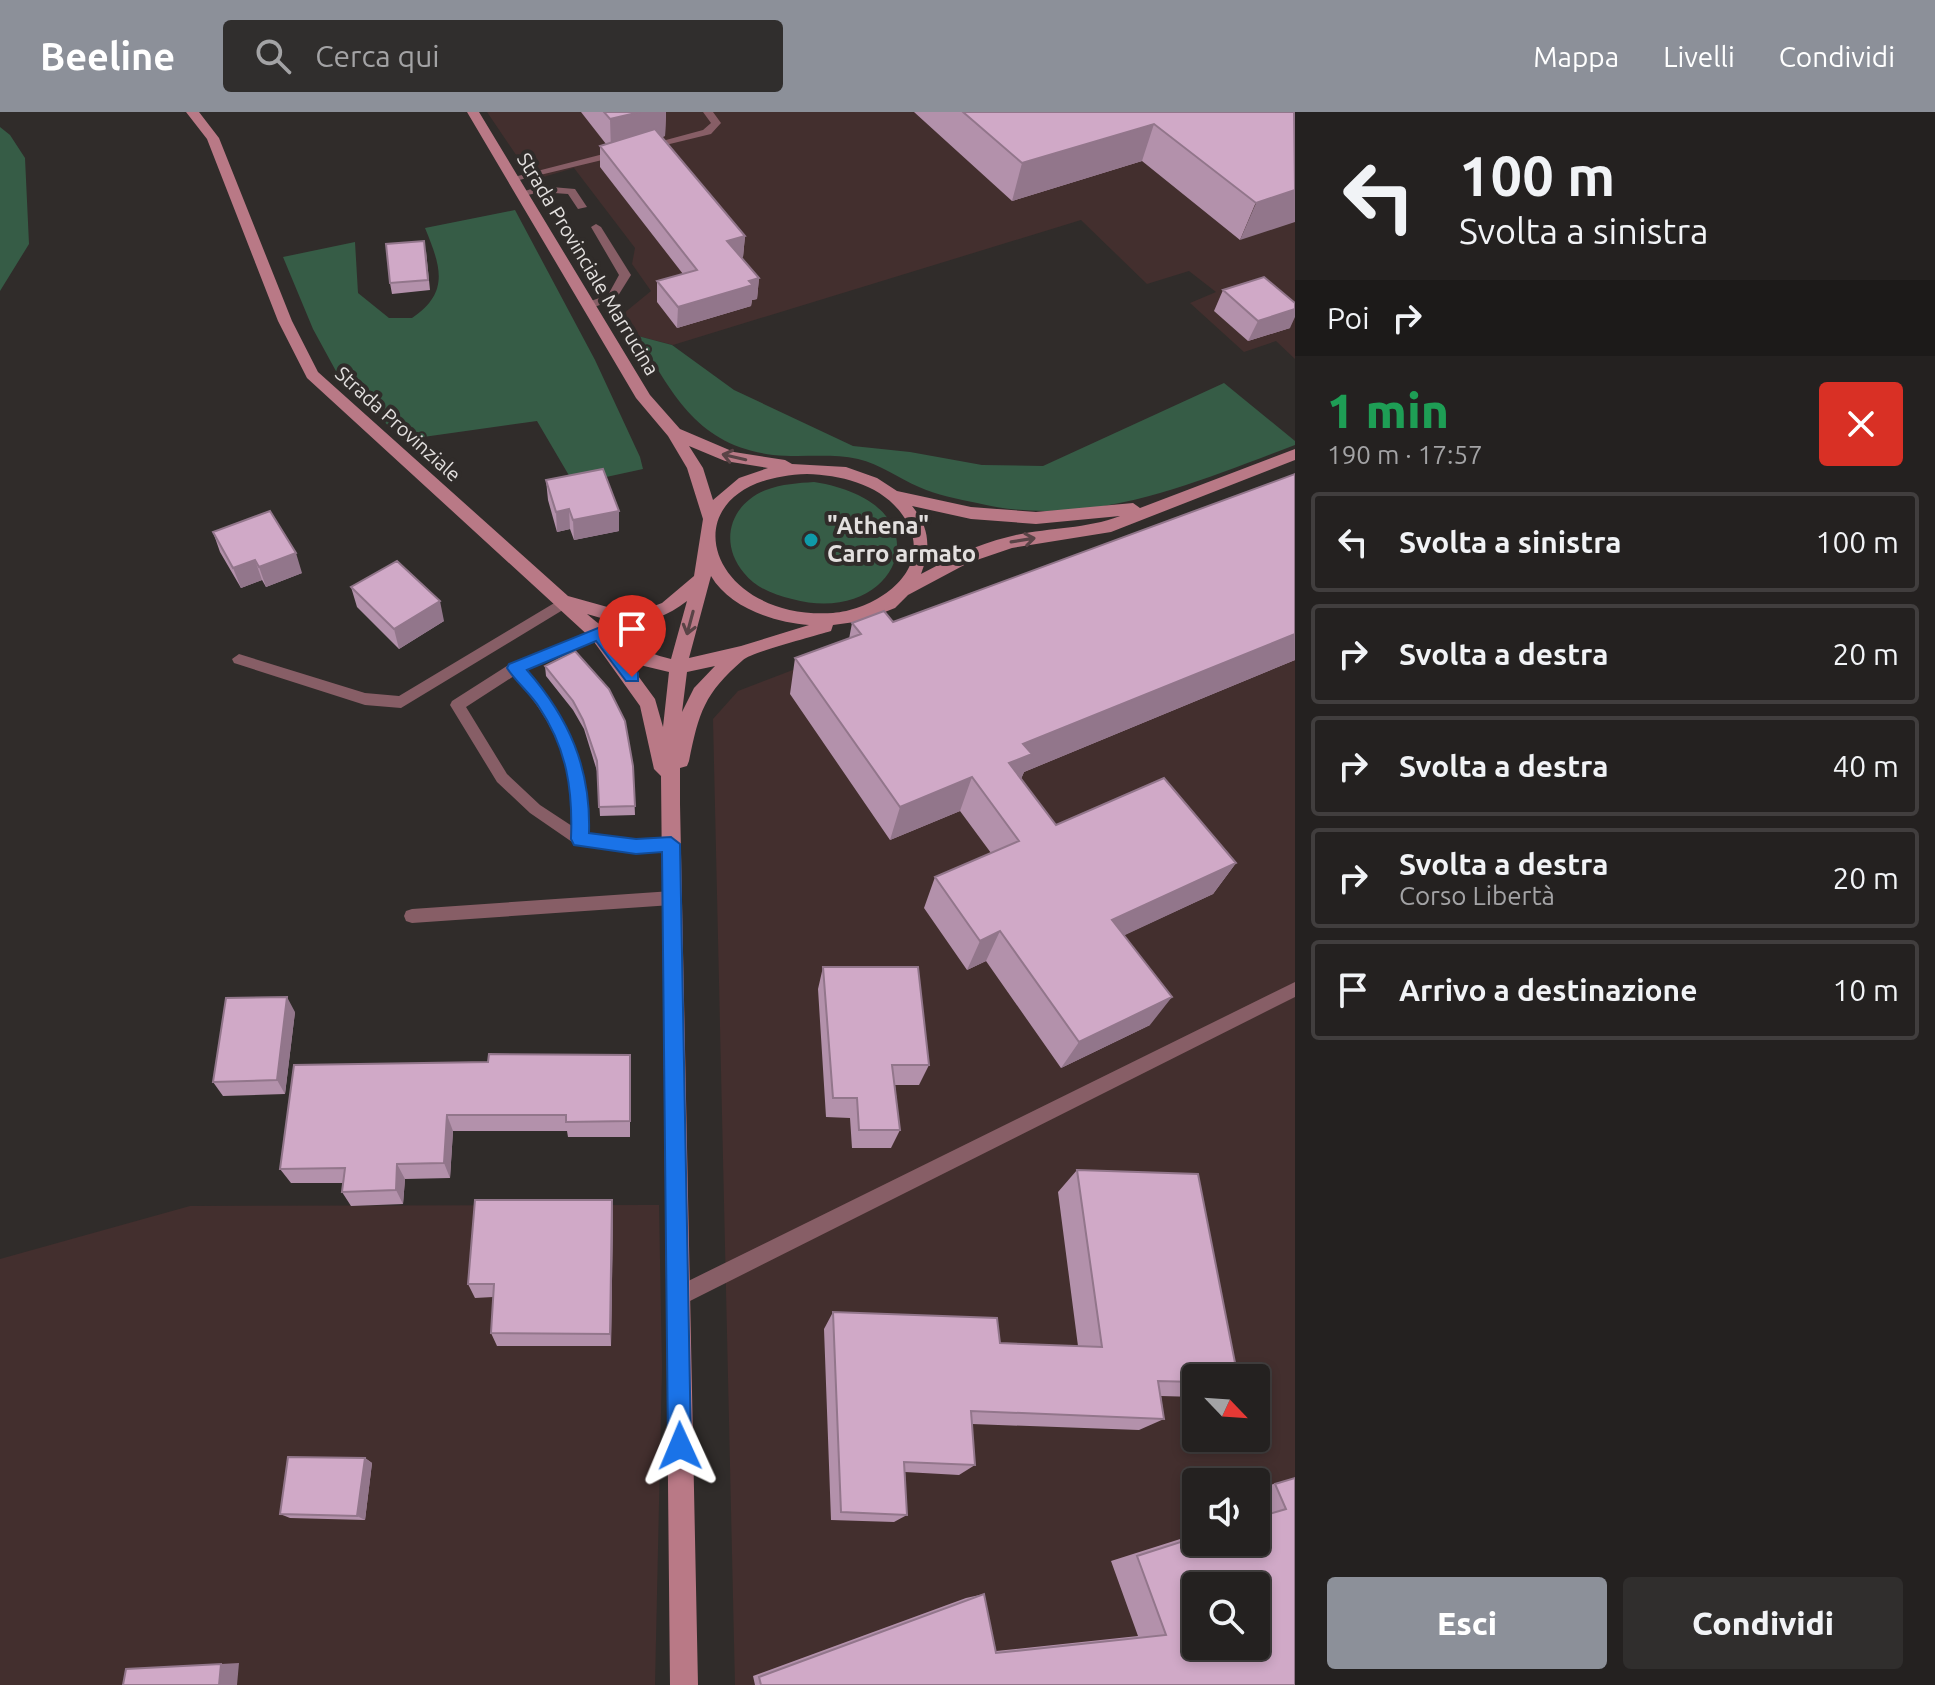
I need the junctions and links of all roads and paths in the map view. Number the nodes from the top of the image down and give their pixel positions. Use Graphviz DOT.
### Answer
graph roads {
  1 [pos="192,112"];
  2 [pos="473,112"];
  3 [pos="708,112"];
  4 [pos="515,178"];
  5 [pos="524,193"];
  6 [pos="582,207"];
  7 [pos="596,227"];
  8 [pos="589,305"];
  9 [pos="674,433"];
  10 [pos="1295,454"];
  11 [pos="798,467"];
  12 [pos="894,496"];
  13 [pos="1161,505"];
  14 [pos="711,518"];
  15 [pos="707,547"];
  16 [pos="701,579"];
  17 [pos="901,593"];
  18 [pos="566,601"];
  19 [pos="857,616"];
  20 [pos="598,634"];
  21 [pos="742,653"];
  22 [pos="239,659"];
  23 [pos="678,667"];
  24 [pos="515,668"];
  25 [pos="670,804"];
  26 [pos="580,839"];
  27 [pos="671,844"];
  28 [pos="672,898"];
  29 [pos="412,916"];
  30 [pos="1295,989"];
  31 [pos="677,1297"];
  32 [pos="684,1685"];
  1 -- 18 [label="main road, Strada Provinziale"];
  2 -- 4 [label="main road, Strada Provinciale Marrucina"];
  3 -- 4 [label="lane"];
  4 -- 5 [label="main road, Strada Provinciale Marrucina"];
  5 -- 6 [label="lane"];
  5 -- 8 [label="main road, Strada Provinciale Marrucina"];
  7 -- 8 [label="lane"];
  8 -- 9 [label="main road, Strada Provinciale Marrucina"];
  11 -- 9 [label="main road, Strada Provinciale Marrucina, one-way"];
  9 -- 14 [label="main road, Strada Provinciale Marrucina"];
  10 -- 13 [label="main road"];
  11 -- 12 [label="main road"];
  11 -- 14 [label="main road"];
  12 -- 13 [label="main road"];
  12 -- 17 [label="main road"];
  17 -- 13 [label="main road, one-way"];
  14 -- 15 [label="main road"];
  15 -- 16 [label="main road"];
  15 -- 19 [label="main road"];
  16 -- 18 [label="main road"];
  16 -- 23 [label="main road, one-way"];
  17 -- 19 [label="main road"];
  18 -- 20 [label="main road, Strada Provinziale"];
  18 -- 22 [label="lane"];
  19 -- 21 [label="main road"];
  20 -- 23 [label="main road"];
  20 -- 24 [label="lane"];
  20 -- 25 [label="main road"];
  21 -- 23 [label="main road"];
  21 -- 25 [label="main road"];
  23 -- 25 [label="main road"];
  24 -- 26 [label="lane"];
  24 -- 26 [label="lane"];
  25 -- 27 [label="main road"];
  26 -- 27 [label="lane"];
  27 -- 28 [label="main road"];
  28 -- 29 [label="lane"];
  28 -- 31 [label="main road"];
  30 -- 31 [label="lane"];
  31 -- 32 [label="main road"];
}
